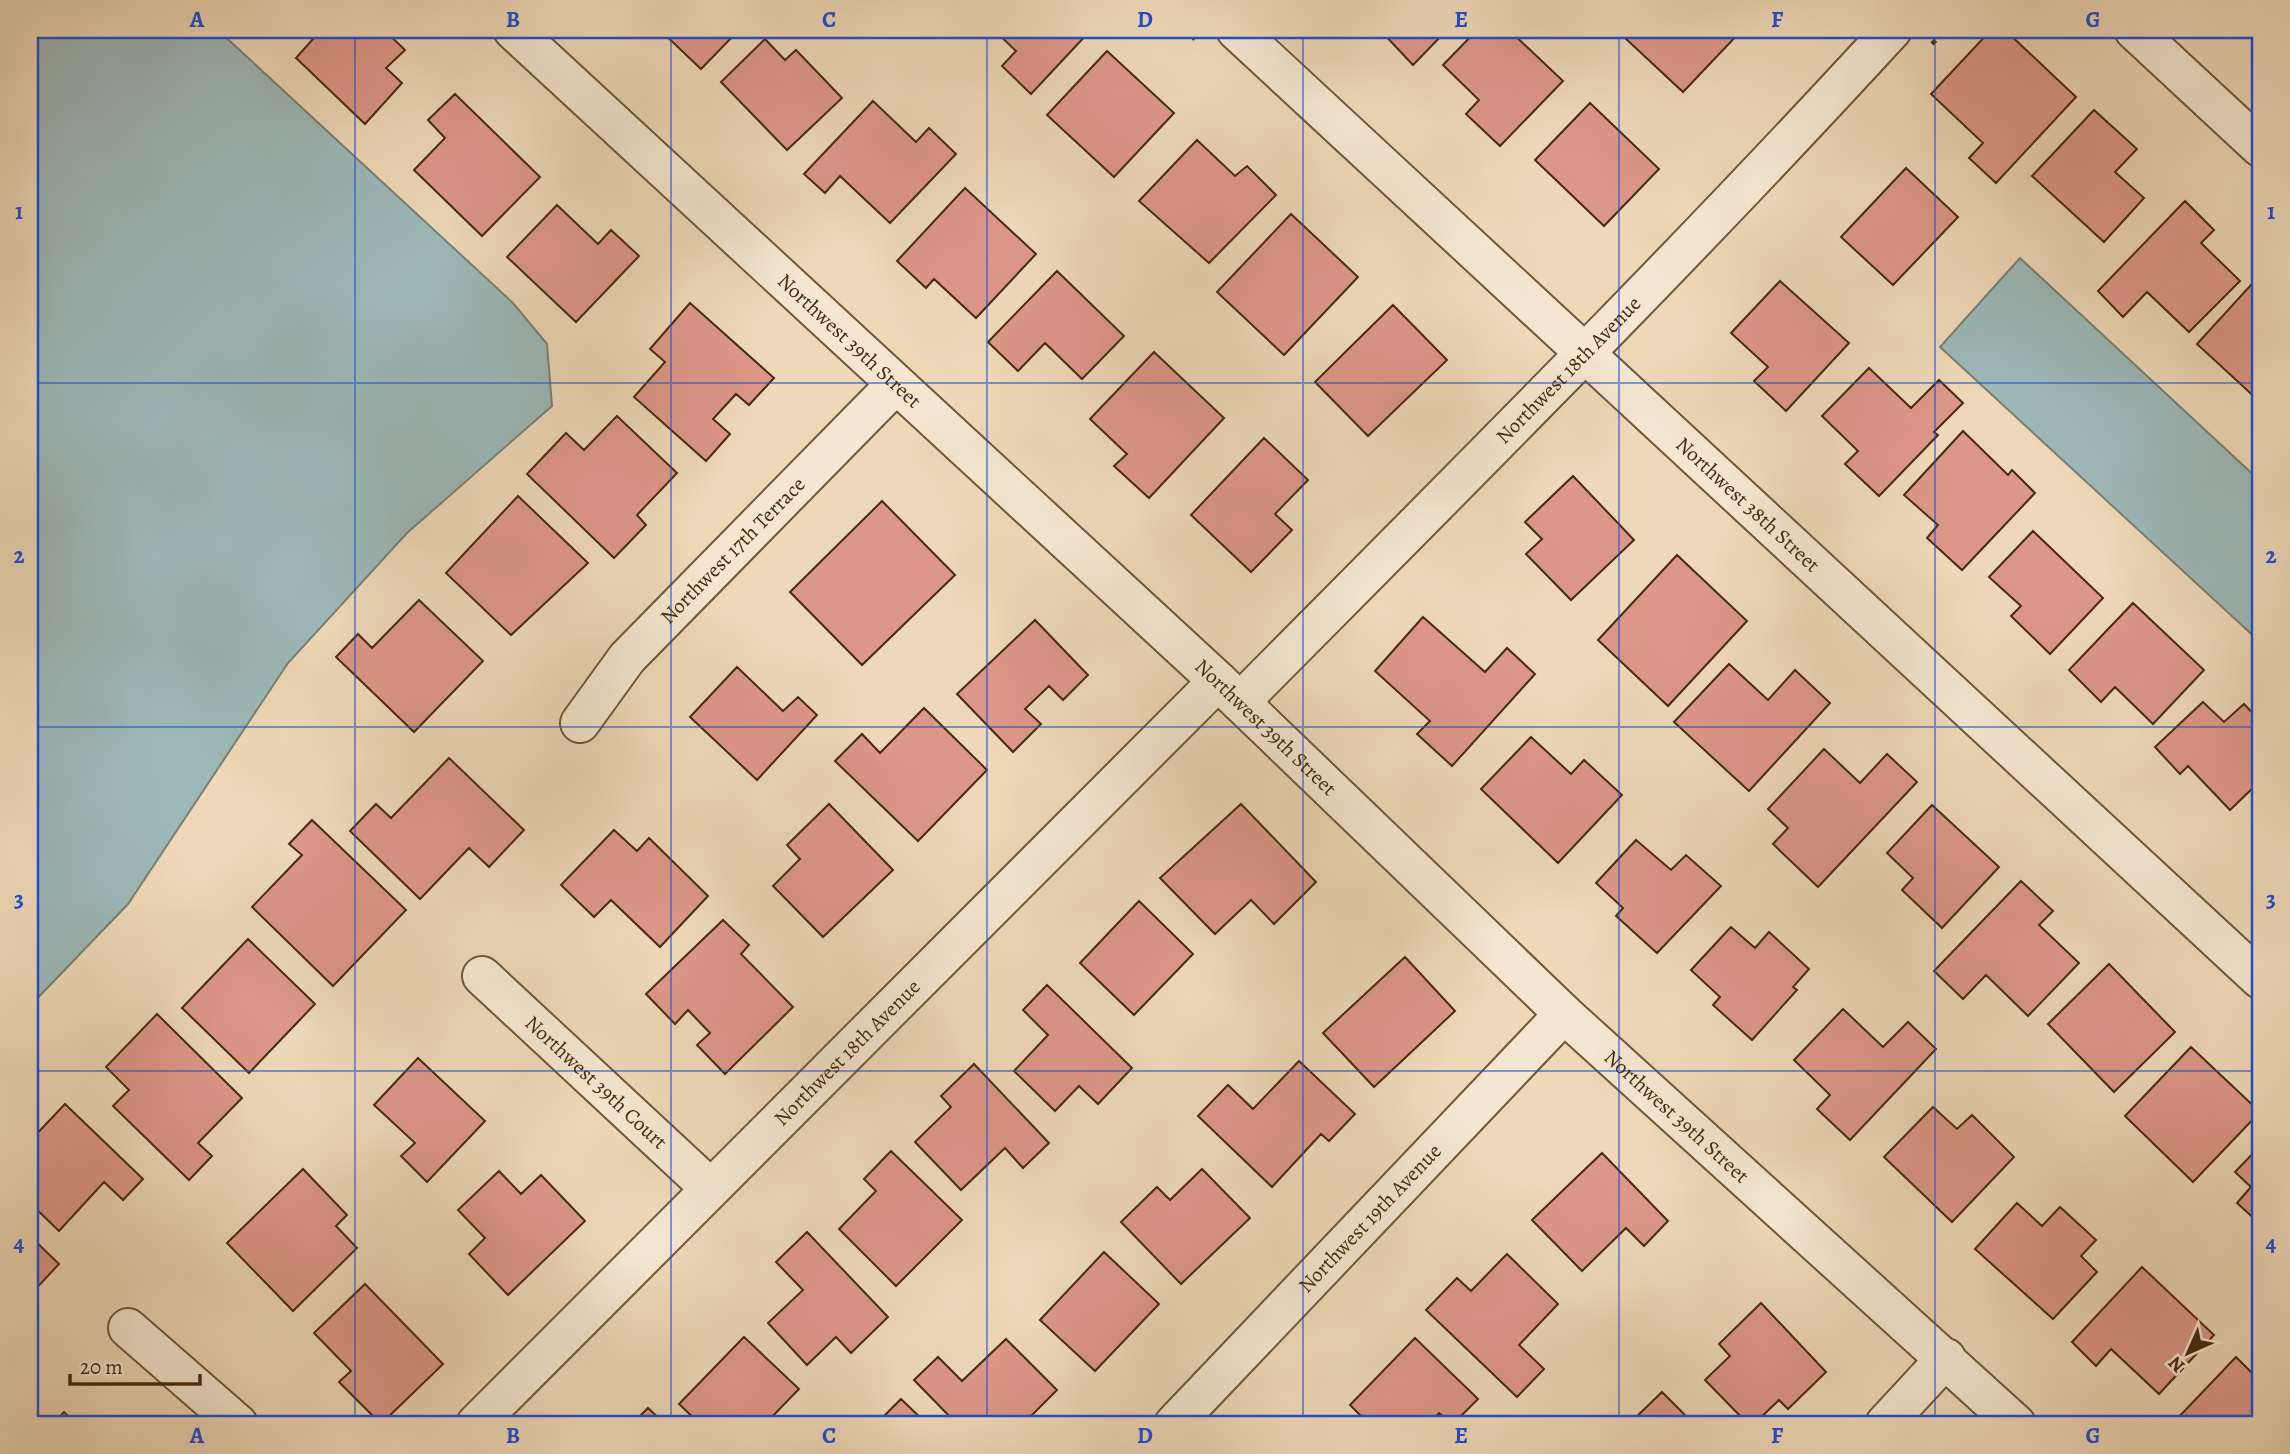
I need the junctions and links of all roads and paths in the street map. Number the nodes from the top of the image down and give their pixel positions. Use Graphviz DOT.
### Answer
graph roads {
  1 [pos="513,30"];
  2 [pos="1236,30"];
  3 [pos="1892,30"];
  4 [pos="2134,30"];
  5 [pos="2260,147"];
  6 [pos="1587,352"];
  7 [pos="895,385"];
  8 [pos="1229,692"];
  9 [pos="580,723"];
  10 [pos="482,976"];
  11 [pos="2260,979"];
  12 [pos="1564,1014"];
  13 [pos="710,1188"];
  14 [pos="128,1328"];
  15 [pos="1946,1358"];
  16 [pos="238,1424"];
  17 [pos="476,1424"];
  18 [pos="1174,1424"];
  19 [pos="1885,1424"];
  20 [pos="2017,1424"];
  1 -- 7 [label="street, Northwest 39th Street"];
  2 -- 6 [label="street, Northwest 38th Street"];
  3 -- 6 [label="street, Northwest 18th Avenue"];
  4 -- 5 [label="street"];
  6 -- 8 [label="street, Northwest 18th Avenue"];
  6 -- 11 [label="street, Northwest 38th Street"];
  7 -- 8 [label="street, Northwest 39th Street"];
  7 -- 9 [label="street, Northwest 17th Terrace"];
  8 -- 12 [label="street, Northwest 39th Street"];
  8 -- 13 [label="street, Northwest 18th Avenue"];
  10 -- 13 [label="street, Northwest 39th Court"];
  12 -- 15 [label="street, Northwest 39th Street"];
  12 -- 18 [label="street, Northwest 19th Avenue"];
  13 -- 17 [label="street, Northwest 18th Avenue"];
  14 -- 16 [label="street"];
  15 -- 19 [label="street"];
  15 -- 20 [label="street, Northwest 39th Street"];
}
